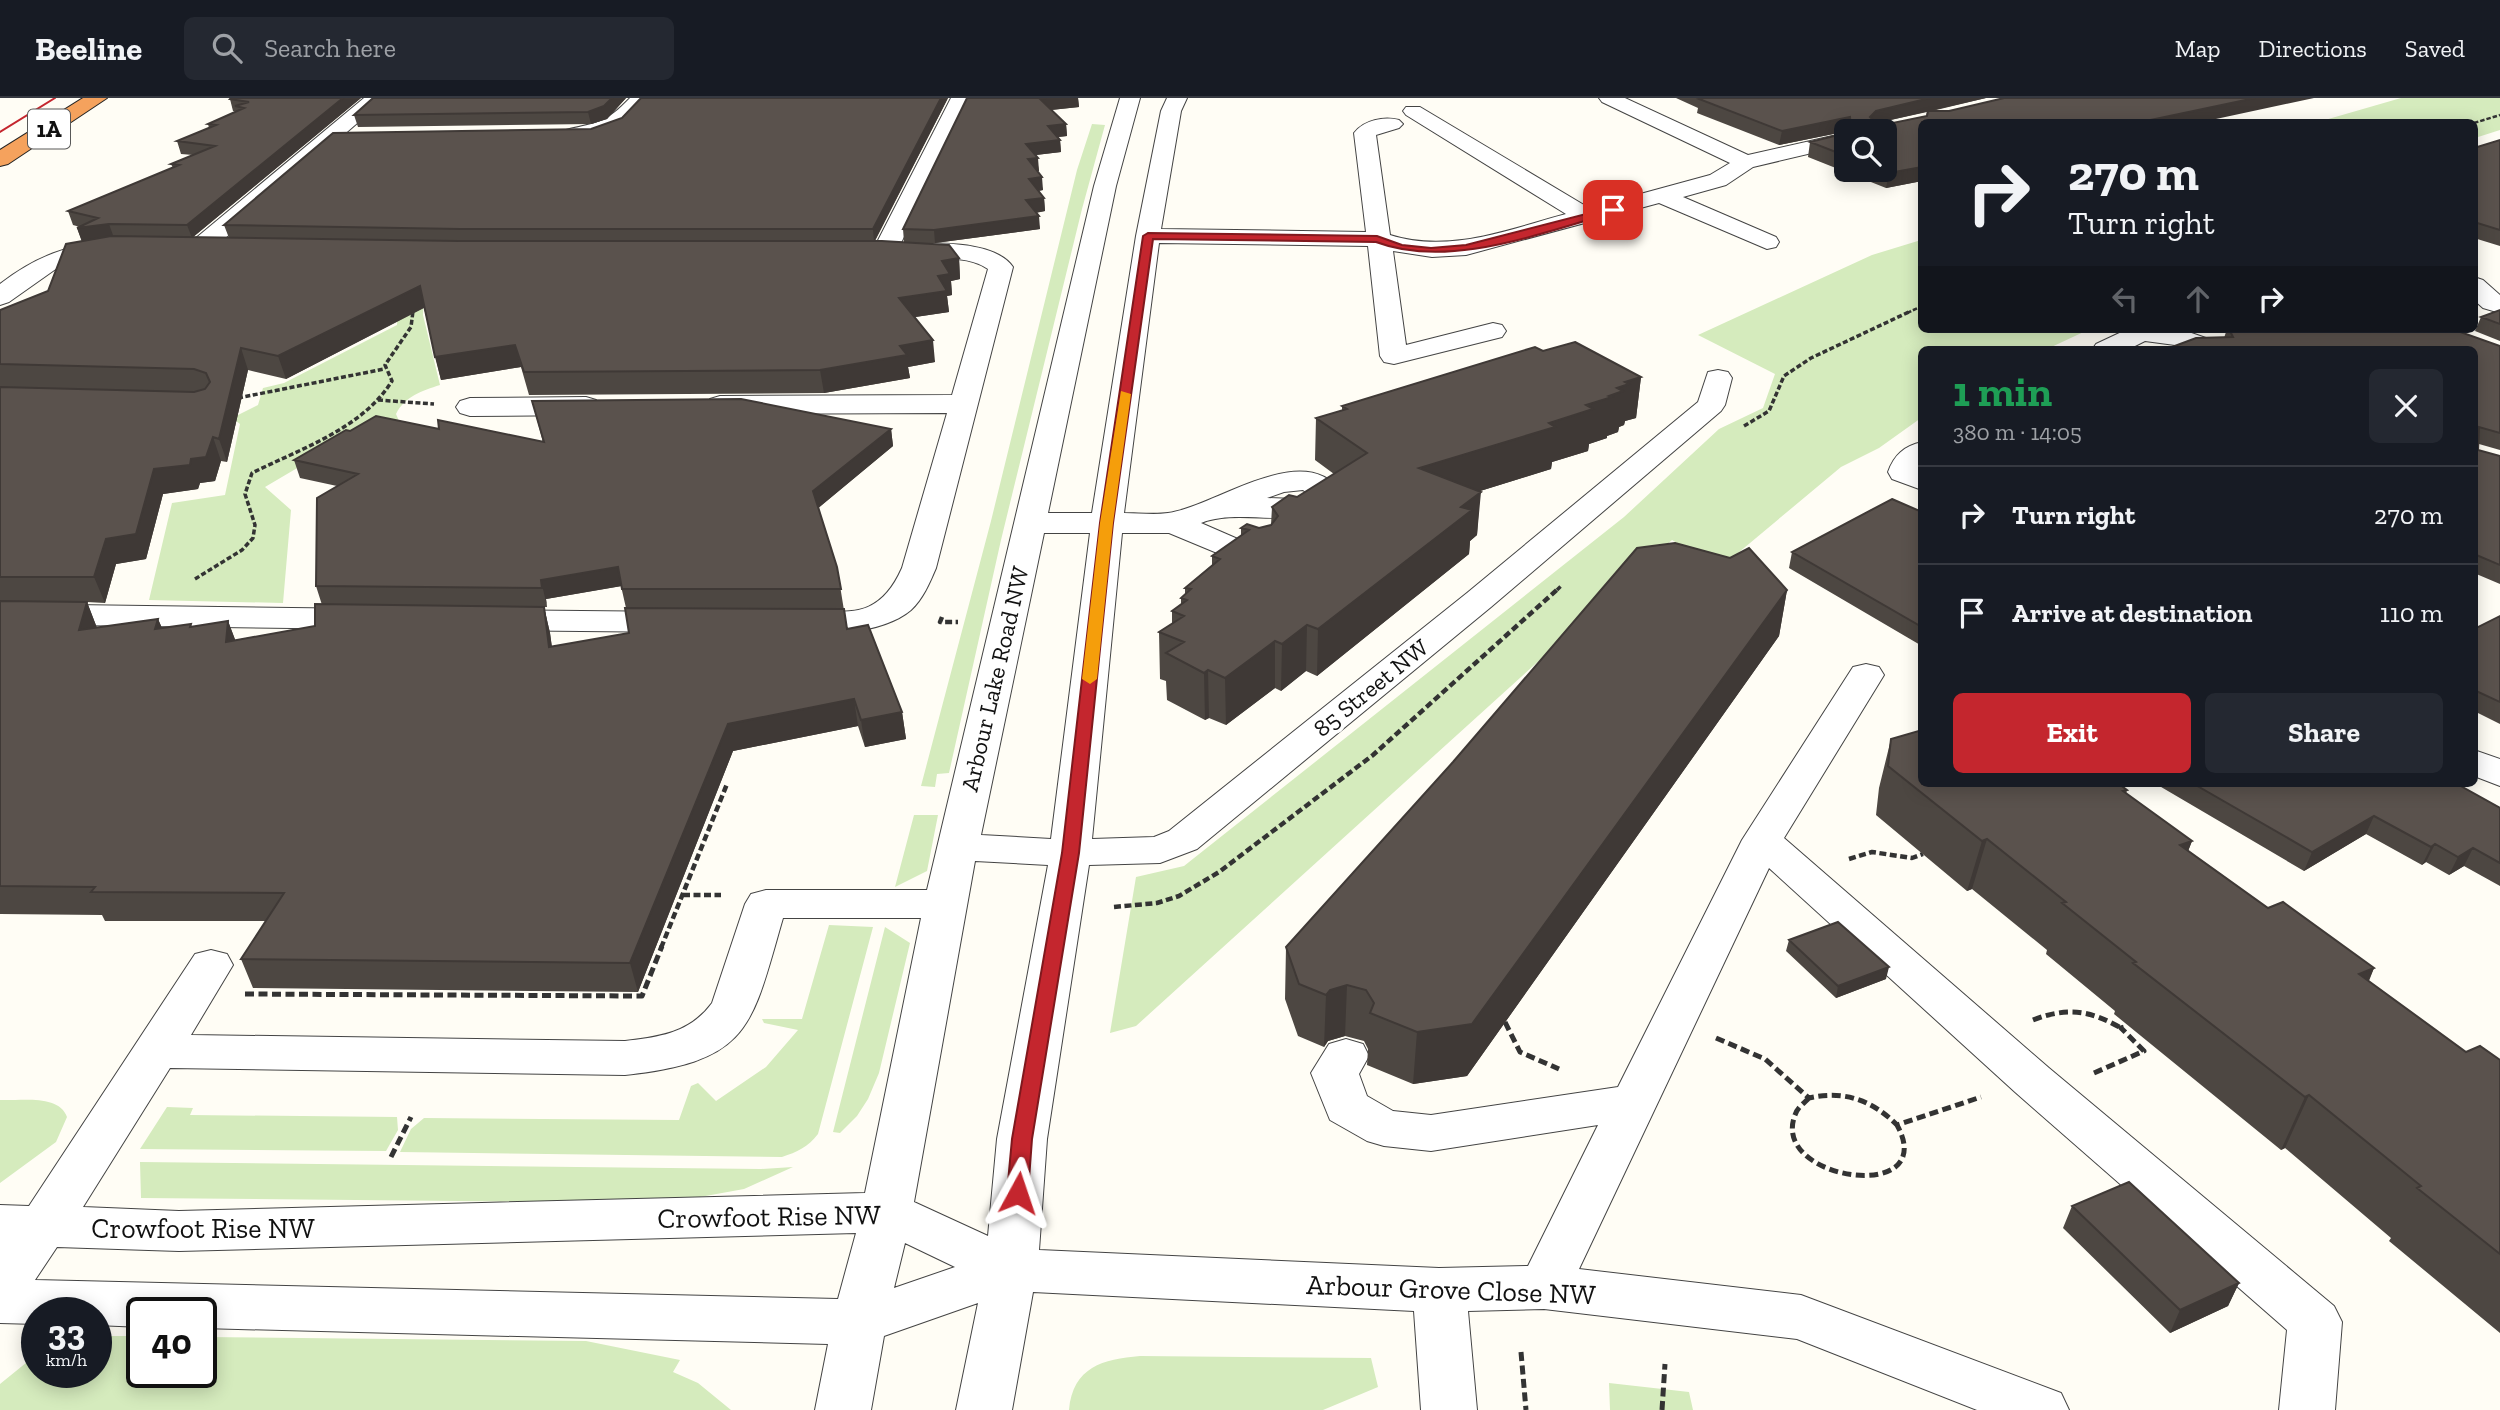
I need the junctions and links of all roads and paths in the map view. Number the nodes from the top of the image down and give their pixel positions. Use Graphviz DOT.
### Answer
graph roads {
  1 [pos="97,98"];
  2 [pos="376,98"];
  3 [pos="640,98"];
  4 [pos="961,98"];
  5 [pos="1130,98"];
  6 [pos="1177,98"];
  7 [pos="1609,98"];
  8 [pos="1413,111"];
  9 [pos="2500,115"];
  10 [pos="2478,122"];
  11 [pos="1392,124"];
  12 [pos="550,135"];
  13 [pos="327,137"];
  14 [pos="369,137"];
  15 [pos="1834,142"];
  16 [pos="0,159"];
  17 [pos="1746,162"];
  18 [pos="1662,196"];
  19 [pos="1588,217"];
  20 [pos="1148,236"];
  21 [pos="1377,239"];
  22 [pos="1768,242"];
  23 [pos="132,248"];
  24 [pos="172,248"];
  25 [pos="199,248"];
  26 [pos="240,249"];
  27 [pos="857,252"];
  28 [pos="884,252"];
  29 [pos="2479,278"];
  30 [pos="0,298"];
  31 [pos="414,304"];
  32 [pos="2500,305"];
  33 [pos="1493,331"];
  34 [pos="2142,333"];
  35 [pos="2157,333"];
  36 [pos="2114,346"];
  37 [pos="2203,346"];
  38 [pos="384,369"];
  39 [pos="1718,378"];
  40 [pos="229,399"];
  41 [pos="378,400"];
  42 [pos="962,404"];
  43 [pos="607,406"];
  44 [pos="689,406"];
  45 [pos="470,407"];
  46 [pos="1918,453"];
  47 [pos="1323,478"];
  48 [pos="1918,479"];
  49 [pos="1030,523"];
  50 [pos="1107,523"];
  51 [pos="1174,523"];
  52 [pos="1258,560"];
  53 [pos="0,614"];
  54 [pos="158,617"];
  55 [pos="405,620"];
  56 [pos="460,620"];
  57 [pos="708,622"];
  58 [pos="763,623"];
  59 [pos="1866,675"];
  60 [pos="2478,763"];
  61 [pos="2500,774"];
  62 [pos="727,784"];
  63 [pos="1762,840"];
  64 [pos="957,847"];
  65 [pos="1071,853"];
  66 [pos="1923,854"];
  67 [pos="1802,875"];
  68 [pos="945,904"];
  69 [pos="202,979"];
  70 [pos="1672,1023"];
  71 [pos="1987,1040"];
  72 [pos="157,1051"];
  73 [pos="1346,1056"];
  74 [pos="2032,1080"];
  75 [pos="1809,1098"];
  76 [pos="1971,1101"];
  77 [pos="1633,1102"];
  78 [pos="411,1117"];
  79 [pos="1897,1125"];
  80 [pos="391,1157"];
  81 [pos="887,1212"];
  82 [pos="21,1226"];
  83 [pos="1010,1270"];
  84 [pos="0,1286"];
  85 [pos="1544,1287"];
  86 [pos="1440,1290"];
  87 [pos="0,1301"];
  88 [pos="859,1322"];
  89 [pos="1521,1352"];
  90 [pos="1665,1364"];
  91 [pos="2309,1409"];
  92 [pos="843,1410"];
  93 [pos="984,1410"];
  94 [pos="1449,1410"];
  95 [pos="1526,1410"];
  96 [pos="1662,1410"];
  97 [pos="2041,1410"];
  1 -- 16 [label="highway, 1A"];
  2 -- 13 [label="street"];
  3 -- 12 [label="street"];
  4 -- 28 [label="street"];
  5 -- 49 [label="street, Arbour Lake Road NW"];
  6 -- 20 [label="street"];
  7 -- 17 [label="street"];
  8 -- 19 [label="street"];
  9 -- 10 [label="path"];
  11 -- 21 [label="street"];
  13 -- 14 [label="street"];
  13 -- 25 [label="street"];
  15 -- 17 [label="street"];
  17 -- 18 [label="street"];
  18 -- 19 [label="street"];
  18 -- 22 [label="street"];
  19 -- 21 [label="street"];
  20 -- 21 [label="street"];
  20 -- 50 [label="street"];
  21 -- 33 [label="street"];
  23 -- 30 [label="street"];
  24 -- 25 [label="street"];
  25 -- 26 [label="street"];
  27 -- 28 [label="street"];
  28 -- 42 [label="street"];
  29 -- 32 [label="street"];
  31 -- 38 [label="path"];
  34 -- 36 [label="street"];
  35 -- 37 [label="street"];
  38 -- 40 [label="path"];
  38 -- 41 [label="path"];
  39 -- 65 [label="street, 85 Street NW"];
  41 -- 45 [label="path"];
  41 -- 54 [label="path"];
  42 -- 44 [label="street"];
  42 -- 58 [label="street"];
  43 -- 45 [label="street"];
  46 -- 48 [label="street"];
  47 -- 51 [label="street"];
  49 -- 50 [label="street"];
  49 -- 64 [label="street, Arbour Lake Road NW"];
  50 -- 51 [label="street"];
  50 -- 65 [label="street"];
  51 -- 52 [label="street"];
  53 -- 54 [label="street"];
  54 -- 55 [label="street"];
  56 -- 57 [label="street"];
  59 -- 63 [label="street"];
  60 -- 61 [label="street"];
  62 -- 69 [label="path"];
  63 -- 67 [label="street"];
  63 -- 70 [label="street"];
  64 -- 65 [label="street, 85 Street NW"];
  64 -- 68 [label="street, Arbour Lake Road NW"];
  65 -- 83 [label="street"];
  66 -- 67 [label="path"];
  67 -- 71 [label="street"];
  68 -- 72 [label="street"];
  68 -- 81 [label="street, Arbour Lake Road NW"];
  69 -- 72 [label="street"];
  70 -- 75 [label="path"];
  70 -- 77 [label="street"];
  71 -- 74 [label="street"];
  71 -- 74 [label="path"];
  72 -- 82 [label="street"];
  73 -- 77 [label="street"];
  74 -- 91 [label="street"];
  75 -- 79 [label="path"];
  75 -- 79 [label="path"];
  76 -- 79 [label="path"];
  77 -- 85 [label="street"];
  78 -- 80 [label="path"];
  81 -- 82 [label="street, Crowfoot Rise NW"];
  81 -- 83 [label="street, Crowfoot Rise NW"];
  81 -- 88 [label="street, Arbour Lake Road NW"];
  82 -- 84 [label="street"];
  83 -- 86 [label="street, Arbour Grove Close NW"];
  83 -- 88 [label="street"];
  83 -- 93 [label="street"];
  85 -- 86 [label="street, Arbour Grove Close NW"];
  85 -- 97 [label="street, Arbour Grove Close NW"];
  86 -- 94 [label="street"];
  87 -- 88 [label="street"];
  88 -- 92 [label="street, Arbour Lake Road NW"];
  89 -- 95 [label="path"];
  90 -- 96 [label="path"];
}
